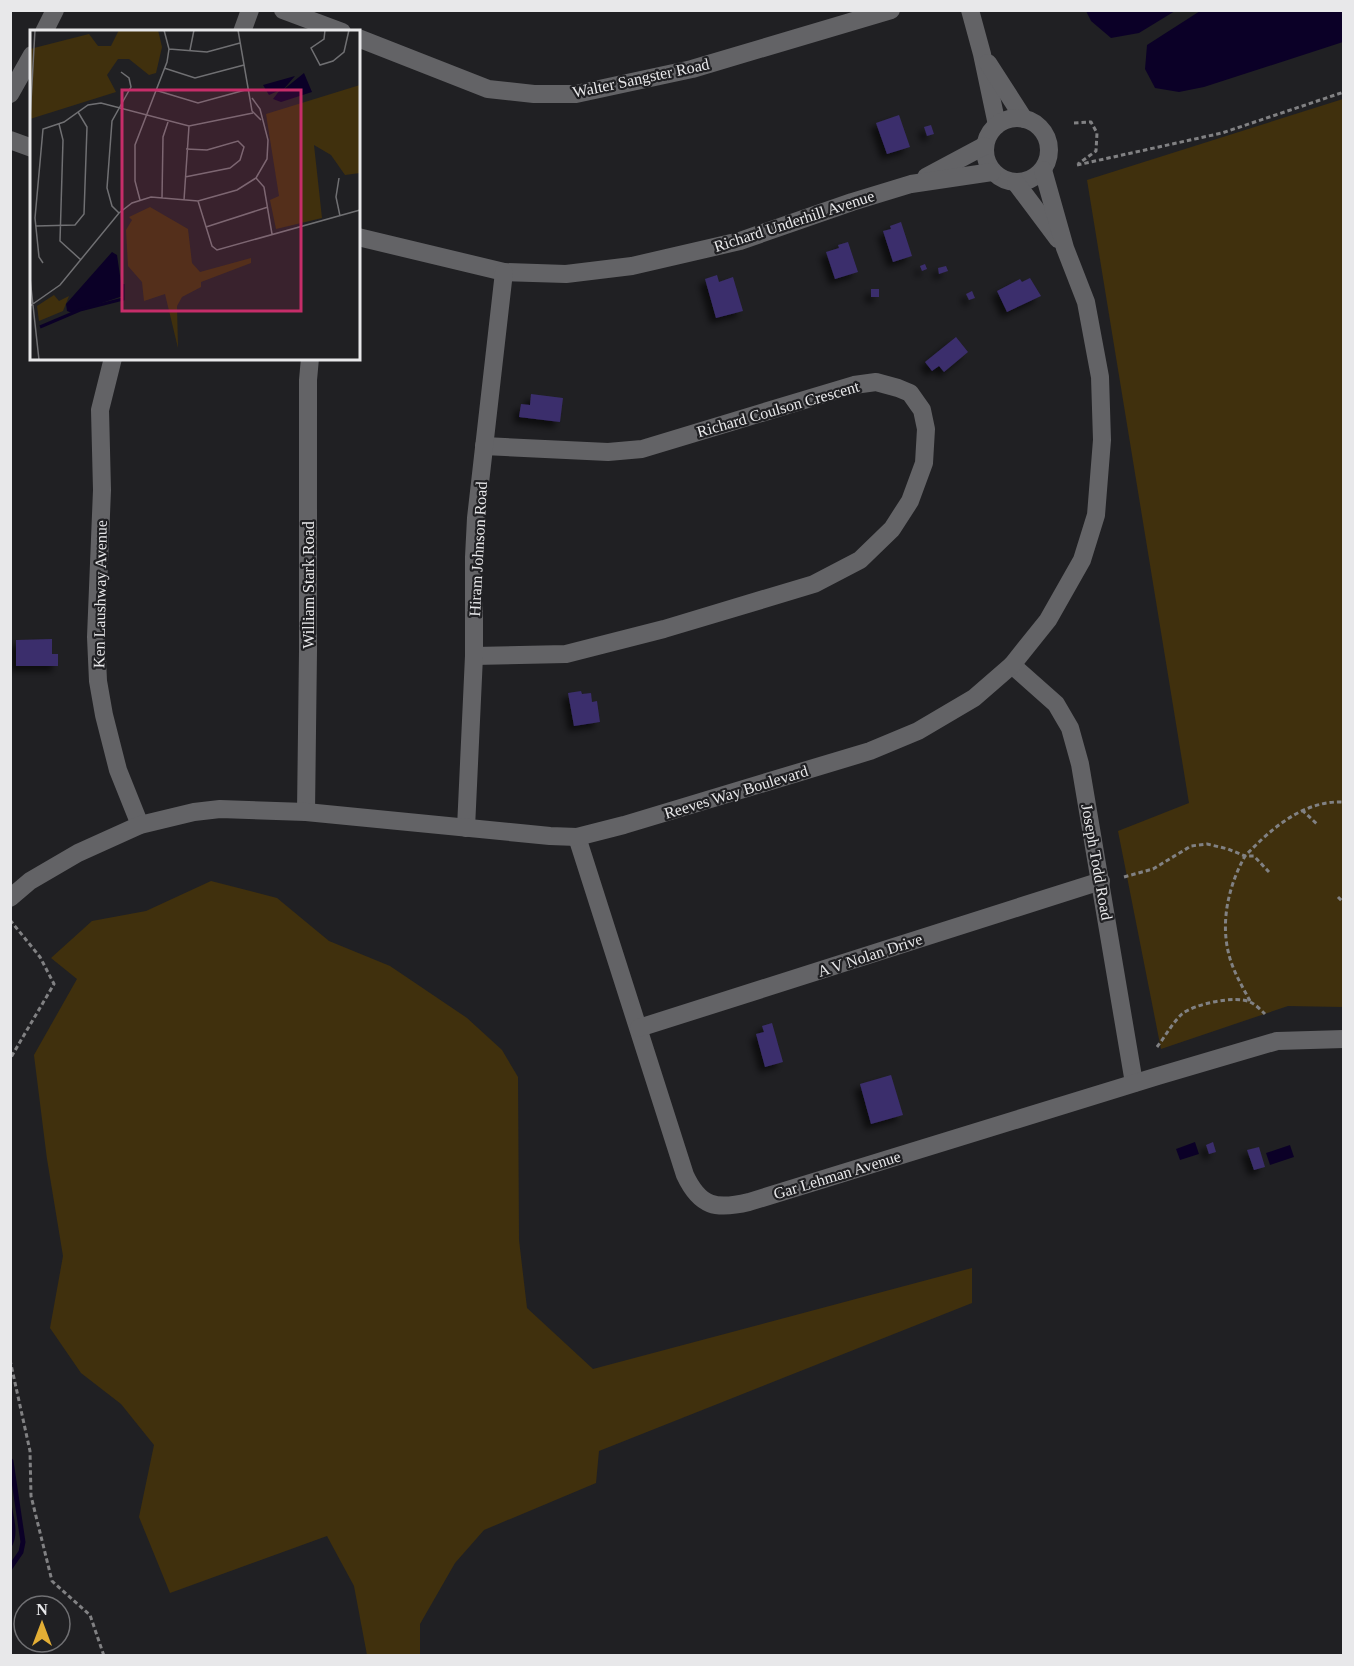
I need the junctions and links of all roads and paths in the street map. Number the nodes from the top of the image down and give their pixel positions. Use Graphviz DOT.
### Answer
graph roads {
  1 [pos="55,10"];
  2 [pos="250,10"];
  3 [pos="283,10"];
  4 [pos="891,10"];
  5 [pos="970,10"];
  6 [pos="45,30"];
  7 [pos="243,30"];
  8 [pos="337,30"];
  9 [pos="360,39"];
  10 [pos="982,54"];
  11 [pos="30,59"];
  12 [pos="1343,93"];
  13 [pos="10,94"];
  14 [pos="1024,119"];
  15 [pos="1074,123"];
  16 [pos="997,125"];
  17 [pos="10,140"];
  18 [pos="984,146"];
  19 [pos="30,147"];
  20 [pos="1043,170"];
  21 [pos="992,172"];
  22 [pos="1016,183"];
  23 [pos="911,184"];
  24 [pos="360,237"];
  25 [pos="1065,248"];
  26 [pos="504,272"];
  27 [pos="112,360"];
  28 [pos="310,360"];
  29 [pos="484,446"];
  30 [pos="474,656"];
  31 [pos="1012,665"];
  32 [pos="1344,802"];
  33 [pos="1302,810"];
  34 [pos="306,812"];
  35 [pos="1317,824"];
  36 [pos="140,825"];
  37 [pos="466,828"];
  38 [pos="578,837"];
  39 [pos="1245,856"];
  40 [pos="1269,872"];
  41 [pos="1124,877"];
  42 [pos="1101,881"];
  43 [pos="1338,897"];
  44 [pos="10,898"];
  45 [pos="1344,903"];
  46 [pos="10,920"];
  47 [pos="1250,1001"];
  48 [pos="1265,1014"];
  49 [pos="639,1028"];
  50 [pos="1344,1039"];
  51 [pos="1156,1047"];
  52 [pos="10,1059"];
  53 [pos="1134,1083"];
  54 [pos="10,1360"];
  55 [pos="104,1656"];
  1 -- 6 [label="street"];
  2 -- 7 [label="street"];
  3 -- 8 [label="street"];
  4 -- 9 [label="street, Walter Sangster Road"];
  5 -- 10 [label="street"];
  10 -- 14 [label="street"];
  10 -- 16 [label="street"];
  11 -- 13 [label="street"];
  12 -- 15 [label="path"];
  14 -- 16 [label="street"];
  14 -- 20 [label="street"];
  16 -- 18 [label="street"];
  17 -- 19 [label="street"];
  18 -- 21 [label="street"];
  18 -- 23 [label="street, Richard Underhill Avenue"];
  20 -- 22 [label="street"];
  20 -- 25 [label="street, Reeves Way Boulevard"];
  21 -- 22 [label="street"];
  21 -- 23 [label="street, Richard Underhill Avenue"];
  22 -- 25 [label="street, Reeves Way Boulevard"];
  23 -- 26 [label="street, Richard Underhill Avenue"];
  24 -- 26 [label="street, Richard Underhill Avenue"];
  25 -- 31 [label="street, Reeves Way Boulevard"];
  26 -- 29 [label="street, Hiram Johnson Road"];
  27 -- 36 [label="street, Ken Laushway Avenue"];
  28 -- 34 [label="street, William Stark Road"];
  29 -- 30 [label="street, Hiram Johnson Road"];
  29 -- 30 [label="street, Richard Coulson Crescent"];
  30 -- 37 [label="street, Hiram Johnson Road"];
  31 -- 38 [label="street, Reeves Way Boulevard"];
  31 -- 42 [label="street, Joseph Todd Road"];
  32 -- 33 [label="path"];
  33 -- 35 [label="path"];
  33 -- 39 [label="path"];
  34 -- 36 [label="street, Reeves Way Boulevard"];
  34 -- 37 [label="street, Reeves Way Boulevard"];
  36 -- 44 [label="street, Reeves Way Boulevard"];
  37 -- 38 [label="street, Reeves Way Boulevard"];
  38 -- 49 [label="street, Gar Lehman Avenue"];
  39 -- 40 [label="path"];
  39 -- 41 [label="path"];
  39 -- 47 [label="path"];
  42 -- 49 [label="street, A V Nolan Drive"];
  42 -- 53 [label="street, Joseph Todd Road"];
  43 -- 45 [label="path"];
  46 -- 52 [label="path"];
  47 -- 48 [label="path"];
  47 -- 51 [label="path"];
  49 -- 53 [label="street, Gar Lehman Avenue"];
  50 -- 53 [label="street, Gar Lehman Avenue"];
  54 -- 55 [label="path"];
}
